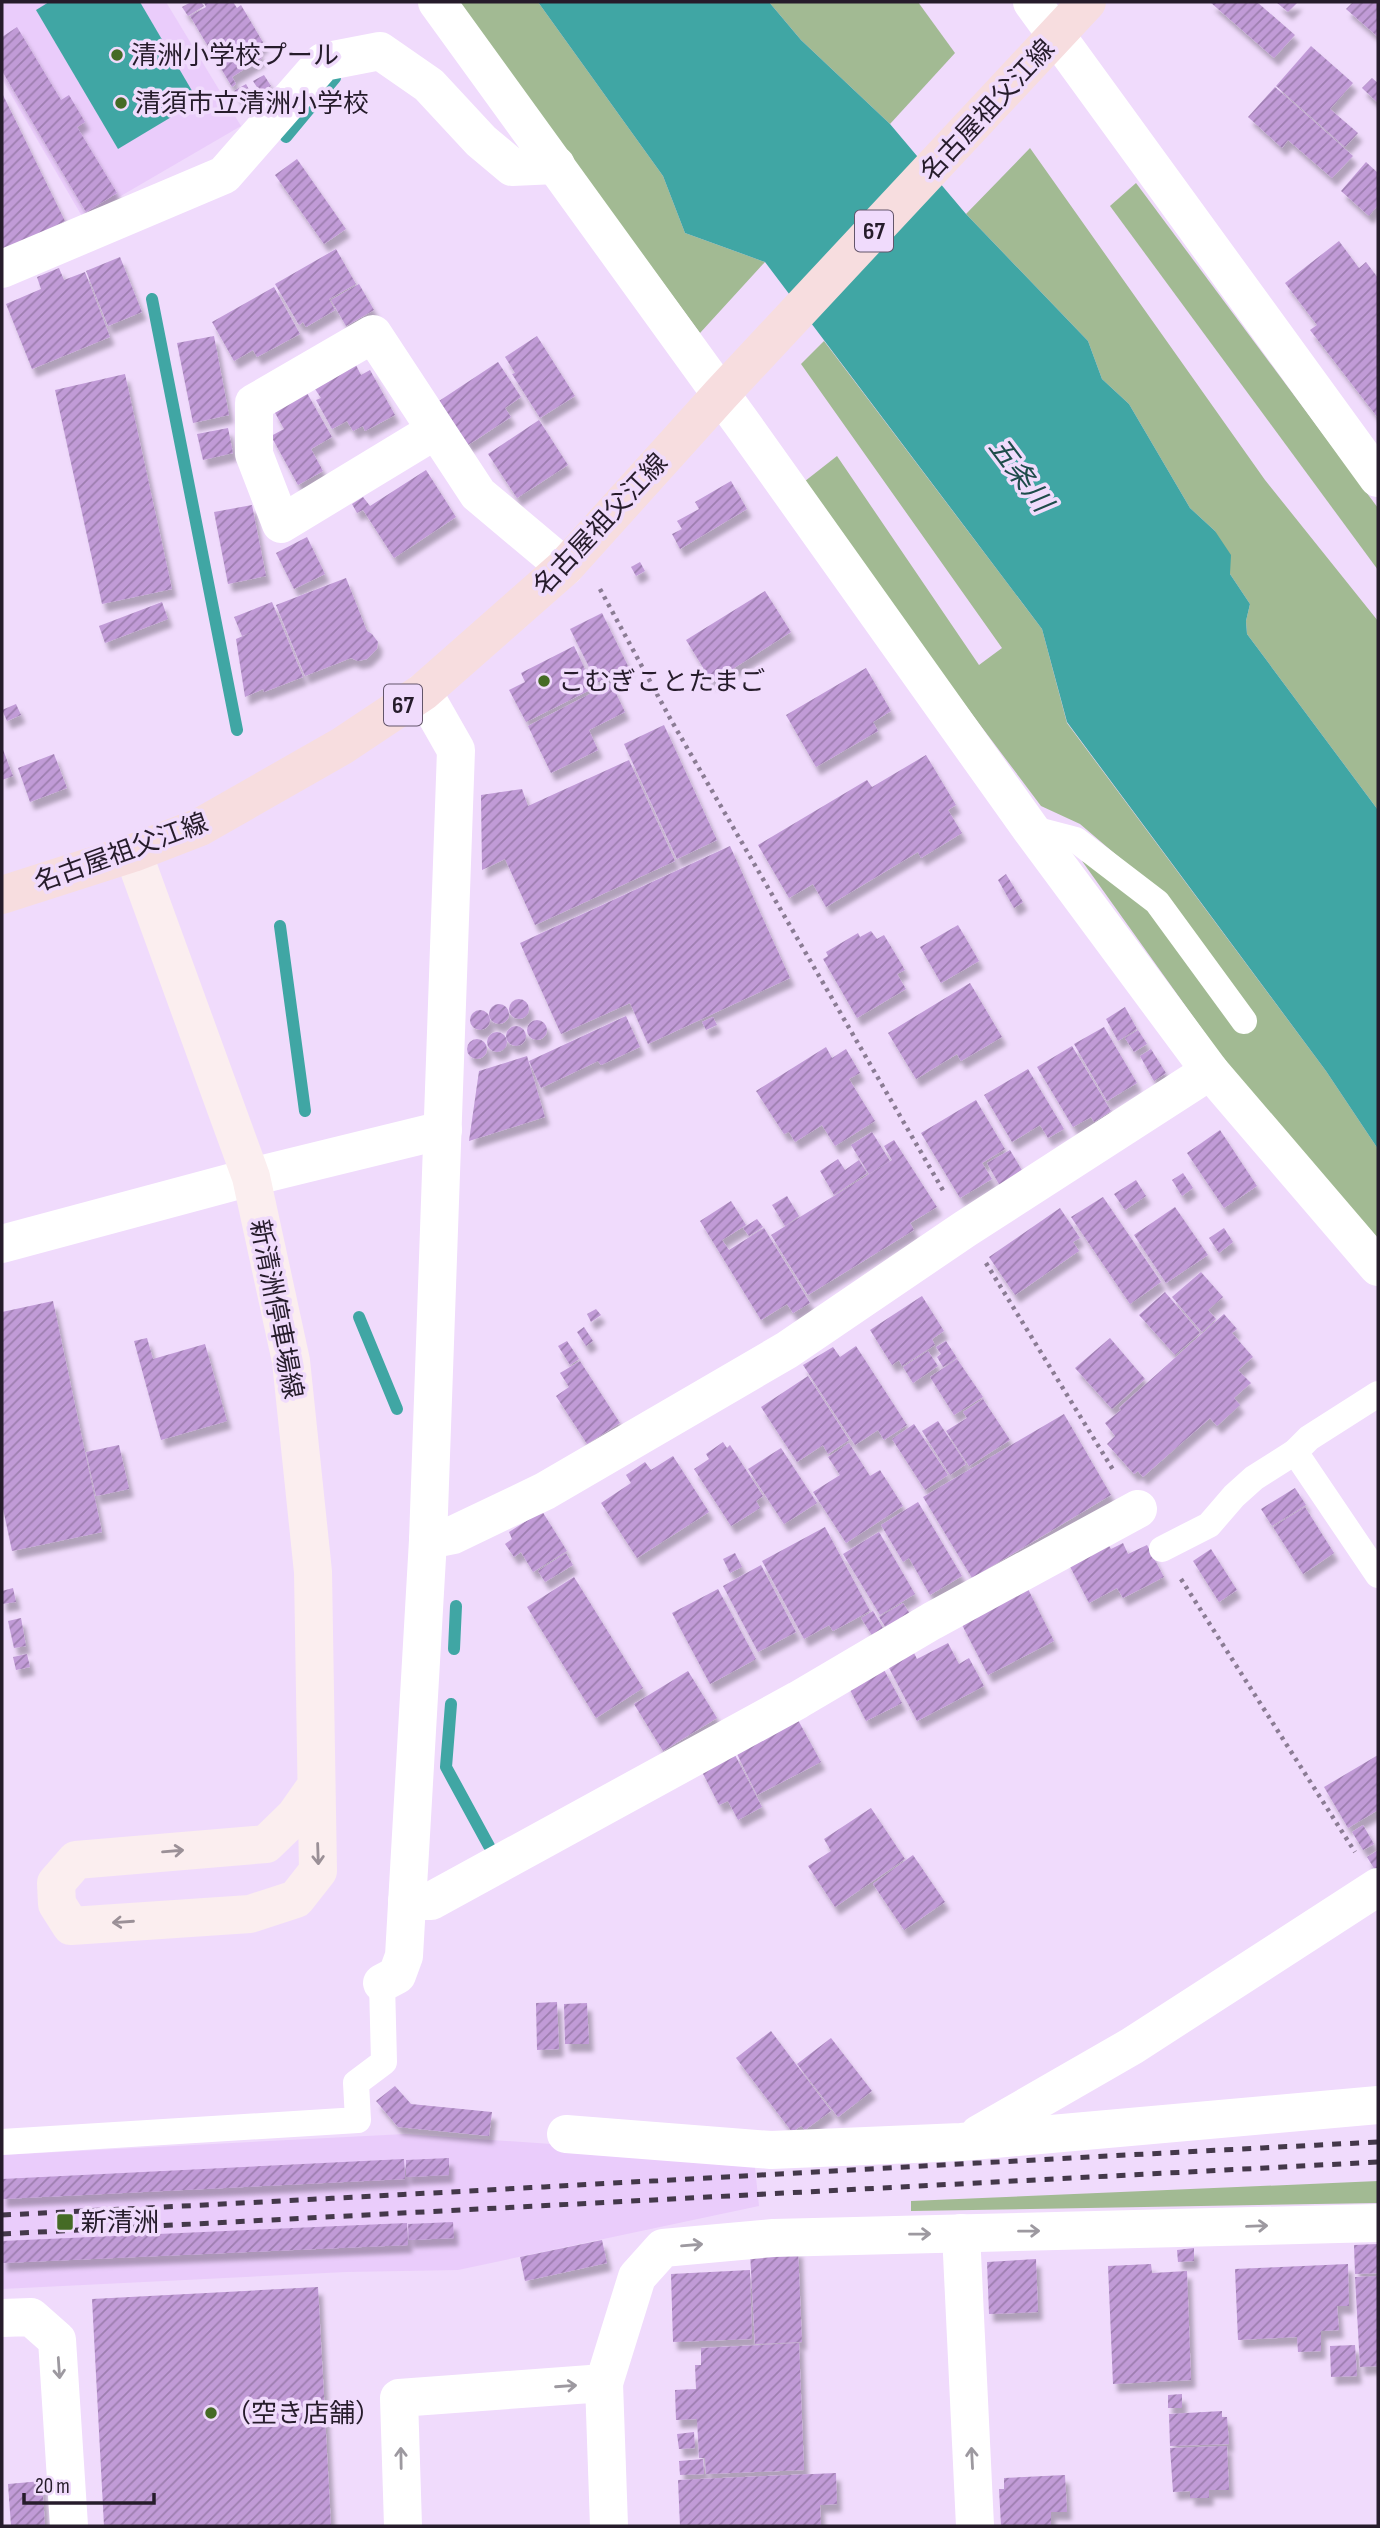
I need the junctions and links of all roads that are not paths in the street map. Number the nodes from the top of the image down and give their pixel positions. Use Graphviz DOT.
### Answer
graph roads {
  1 [pos="437,2"];
  2 [pos="1032,2"];
  3 [pos="1087,2"];
  4 [pos="1057,35"];
  5 [pos="556,165"];
  6 [pos="2,269"];
  7 [pos="721,394"];
  8 [pos="436,430"];
  9 [pos="1378,478"];
  10 [pos="572,559"];
  11 [pos="423,692"];
  12 [pos="1030,828"];
  13 [pos="132,853"];
  14 [pos="2,895"];
  15 [pos="1244,1021"];
  16 [pos="1210,1071"];
  17 [pos="443,1130"];
  18 [pos="251,1177"];
  19 [pos="2,1244"];
  20 [pos="1378,1267"];
  21 [pos="1378,1394"];
  22 [pos="1295,1452"];
  23 [pos="1138,1509"];
  24 [pos="428,1540"];
  25 [pos="1162,1549"];
  26 [pos="1378,1576"];
  27 [pos="316,1786"];
  28 [pos="1378,1887"];
  29 [pos="408,1901"];
  30 [pos="382,1983"];
  31 [pos="1378,2105"];
  32 [pos="566,2134"];
  33 [pos="968,2140"];
  34 [pos="2,2142"];
  35 [pos="1378,2222"];
  36 [pos="961,2233"];
  37 [pos="2,2318"];
  38 [pos="604,2383"];
  39 [pos="69,2526"];
  40 [pos="403,2526"];
  41 [pos="609,2526"];
  42 [pos="975,2526"];
  1 -- 5 [label="street"];
  2 -- 4 [label="street"];
  3 -- 4 [label="main road, 名古屋祖父江線 / 67"];
  4 -- 7 [label="main road, 名古屋祖父江線 / 67"];
  4 -- 9 [label="street"];
  5 -- 6 [label="street"];
  5 -- 7 [label="street"];
  7 -- 10 [label="main road, 名古屋祖父江線 / 67"];
  7 -- 12 [label="street"];
  8 -- 8 [label="street"];
  8 -- 10 [label="street"];
  10 -- 11 [label="main road, 名古屋祖父江線 / 67"];
  11 -- 13 [label="main road, 名古屋祖父江線 / 67"];
  11 -- 17 [label="street"];
  12 -- 15 [label="lane"];
  12 -- 16 [label="street"];
  13 -- 14 [label="main road, 名古屋祖父江線 / 67"];
  13 -- 18 [label="main road, 新清洲停車場線"];
  16 -- 20 [label="street"];
  16 -- 24 [label="street"];
  17 -- 18 [label="street"];
  17 -- 24 [label="street"];
  18 -- 19 [label="street"];
  18 -- 27 [label="main road, 新清洲停車場線"];
  21 -- 22 [label="lane"];
  22 -- 25 [label="lane"];
  22 -- 26 [label="lane"];
  23 -- 29 [label="street"];
  24 -- 29 [label="street"];
  27 -- 27 [label="main road, 新清洲停車場線, one-way"];
  28 -- 33 [label="street"];
  29 -- 30 [label="street"];
  30 -- 34 [label="lane"];
  31 -- 33 [label="street"];
  32 -- 33 [label="street"];
  36 -- 35 [label="street, one-way"];
  38 -- 36 [label="street, one-way"];
  42 -- 36 [label="street, one-way"];
  37 -- 39 [label="street, one-way"];
  40 -- 38 [label="street, one-way"];
  38 -- 41 [label="street"];
}
